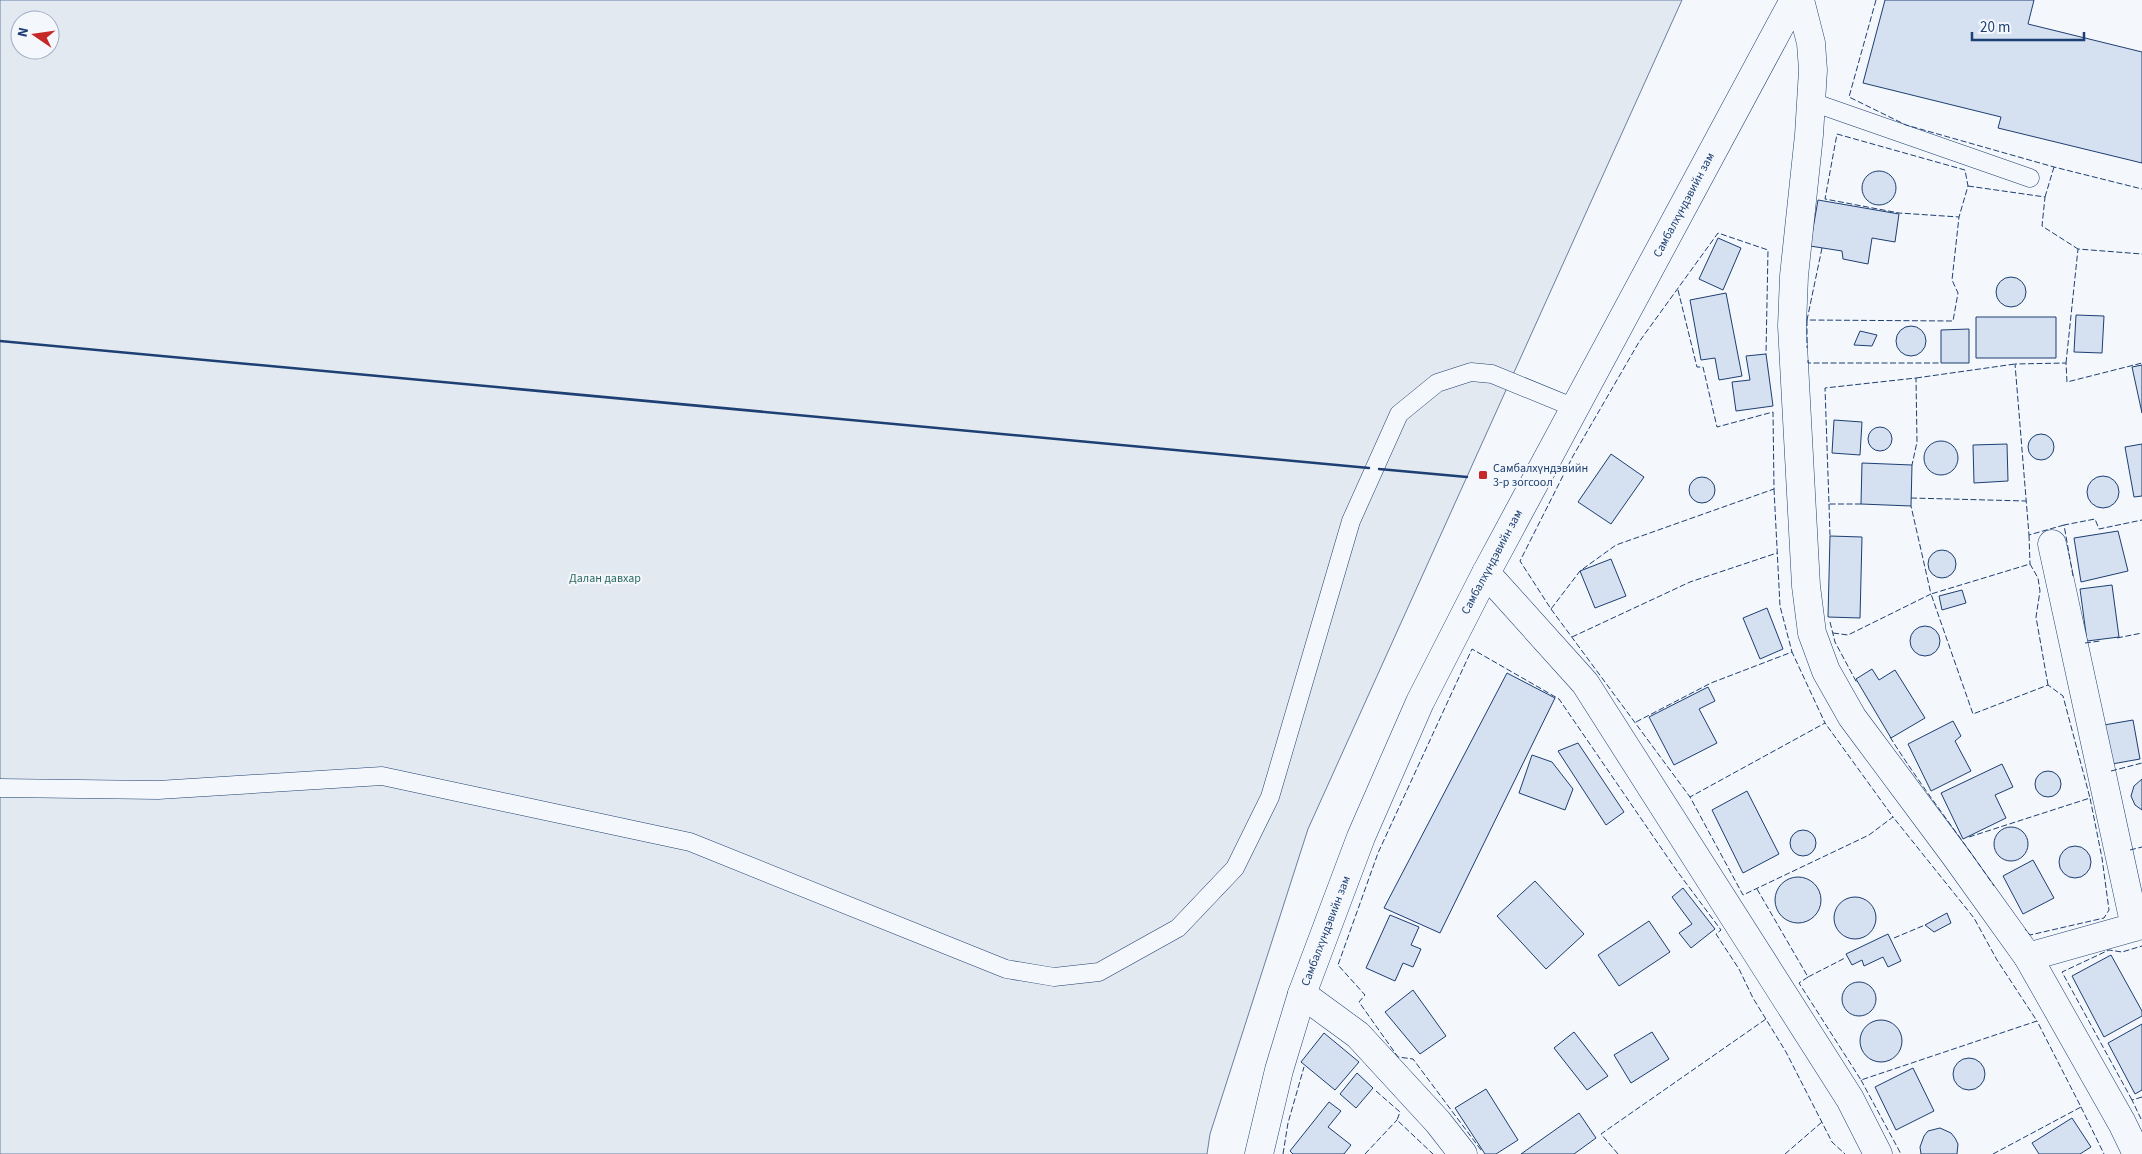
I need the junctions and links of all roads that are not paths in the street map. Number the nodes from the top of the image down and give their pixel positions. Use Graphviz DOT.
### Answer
graph roads {
  1 [pos="1794,0"];
  2 [pos="1800,0"];
  3 [pos="1812,102"];
  4 [pos="2030,178"];
  5 [pos="1575,408"];
  6 [pos="2052,544"];
  7 [pos="1486,573"];
  8 [pos="0,788"];
  9 [pos="2138,926"];
  10 [pos="2028,957"];
  11 [pos="1302,994"];
  12 [pos="1259,1154"];
  13 [pos="1463,1154"];
  14 [pos="1878,1154"];
  15 [pos="2137,1154"];
  1 -- 5 [label="street, Самбалхүндэвийн зам"];
  2 -- 3 [label="street"];
  3 -- 4 [label="lane"];
  3 -- 10 [label="street"];
  5 -- 7 [label="street, Самбалхүндэвийн зам"];
  5 -- 8 [label="lane"];
  6 -- 9 [label="street"];
  7 -- 11 [label="street, Самбалхүндэвийн зам"];
  7 -- 14 [label="street"];
  9 -- 10 [label="street"];
  10 -- 15 [label="street"];
  11 -- 12 [label="street, Самбалхүндэвийн зам"];
  11 -- 13 [label="street"];
}
